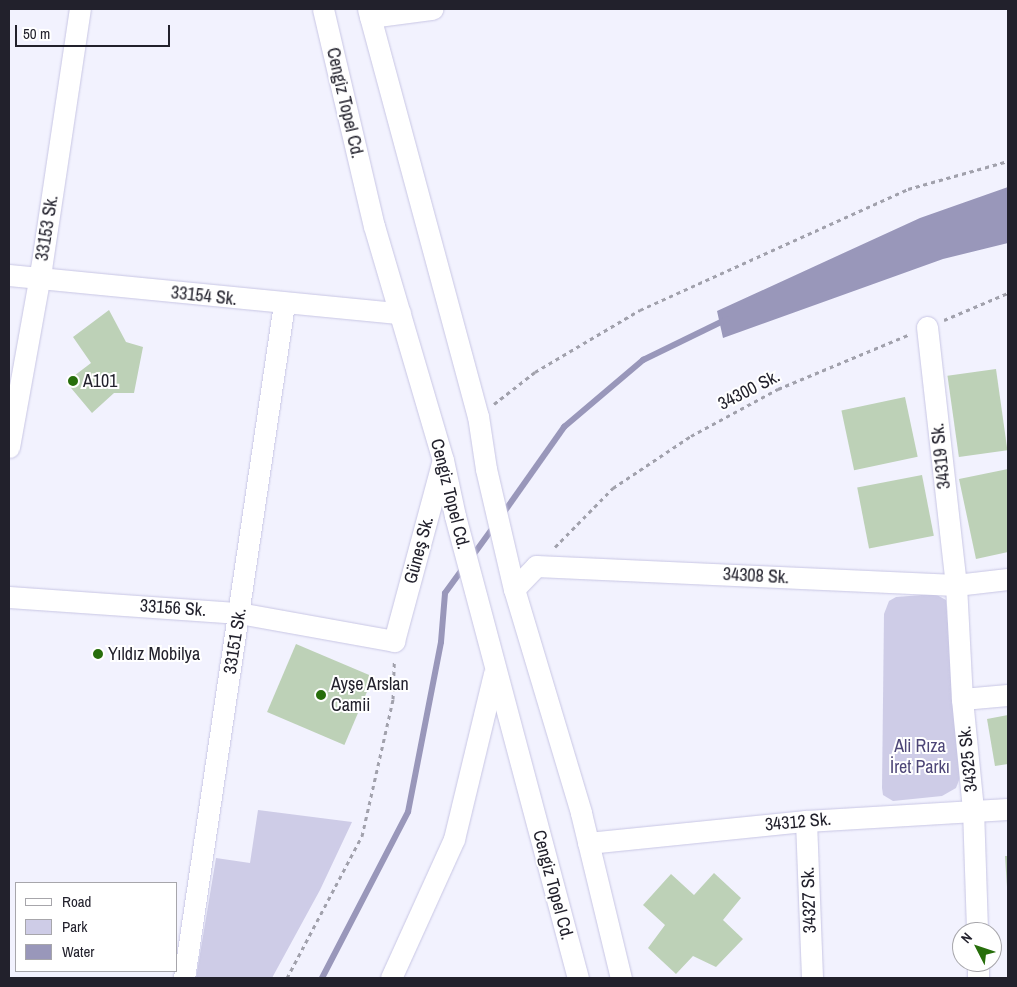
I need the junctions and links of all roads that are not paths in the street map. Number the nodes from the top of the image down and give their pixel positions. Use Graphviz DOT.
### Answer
graph roads {
  1 [pos="80,9"];
  2 [pos="323,9"];
  3 [pos="432,9"];
  4 [pos="369,13"];
  5 [pos="9,275"];
  6 [pos="39,279"];
  7 [pos="284,304"];
  8 [pos="400,313"];
  9 [pos="927,327"];
  10 [pos="9,447"];
  11 [pos="443,460"];
  12 [pos="1008,579"];
  13 [pos="956,586"];
  14 [pos="514,589"];
  15 [pos="9,597"];
  16 [pos="239,613"];
  17 [pos="394,641"];
  18 [pos="495,670"];
  19 [pos="1008,695"];
  20 [pos="962,699"];
  21 [pos="973,809"];
  22 [pos="1008,809"];
  23 [pos="806,821"];
  24 [pos="588,843"];
  25 [pos="977,922"];
  26 [pos="184,978"];
  27 [pos="392,978"];
  28 [pos="578,978"];
  29 [pos="621,978"];
  30 [pos="812,978"];
  1 -- 6 [label="street, 33153 Sk."];
  2 -- 8 [label="street, Cengiz Topel Cd."];
  3 -- 4 [label="street"];
  4 -- 14 [label="street"];
  5 -- 6 [label="street, 33154 Sk."];
  6 -- 7 [label="street, 33154 Sk."];
  6 -- 10 [label="street, 33153 Sk."];
  7 -- 8 [label="street, 33154 Sk."];
  7 -- 16 [label="street, 33151 Sk."];
  8 -- 11 [label="street, Cengiz Topel Cd."];
  9 -- 13 [label="street, 34319 Sk."];
  11 -- 17 [label="street, Güneş Sk."];
  11 -- 18 [label="street, Cengiz Topel Cd."];
  12 -- 13 [label="street, 34308 Sk."];
  13 -- 14 [label="street, 34308 Sk."];
  13 -- 20 [label="street, 34325 Sk."];
  14 -- 24 [label="street"];
  15 -- 16 [label="street, 33156 Sk."];
  16 -- 17 [label="street, 33156 Sk."];
  16 -- 26 [label="street, 33151 Sk."];
  18 -- 27 [label="street"];
  18 -- 28 [label="street, Cengiz Topel Cd."];
  19 -- 20 [label="street"];
  20 -- 21 [label="street, 34325 Sk."];
  21 -- 22 [label="street, 34312 Sk."];
  21 -- 23 [label="street, 34312 Sk."];
  21 -- 25 [label="street, 34325 Sk."];
  23 -- 24 [label="street, 34312 Sk."];
  23 -- 30 [label="street, 34327 Sk."];
  24 -- 29 [label="street"];
}
